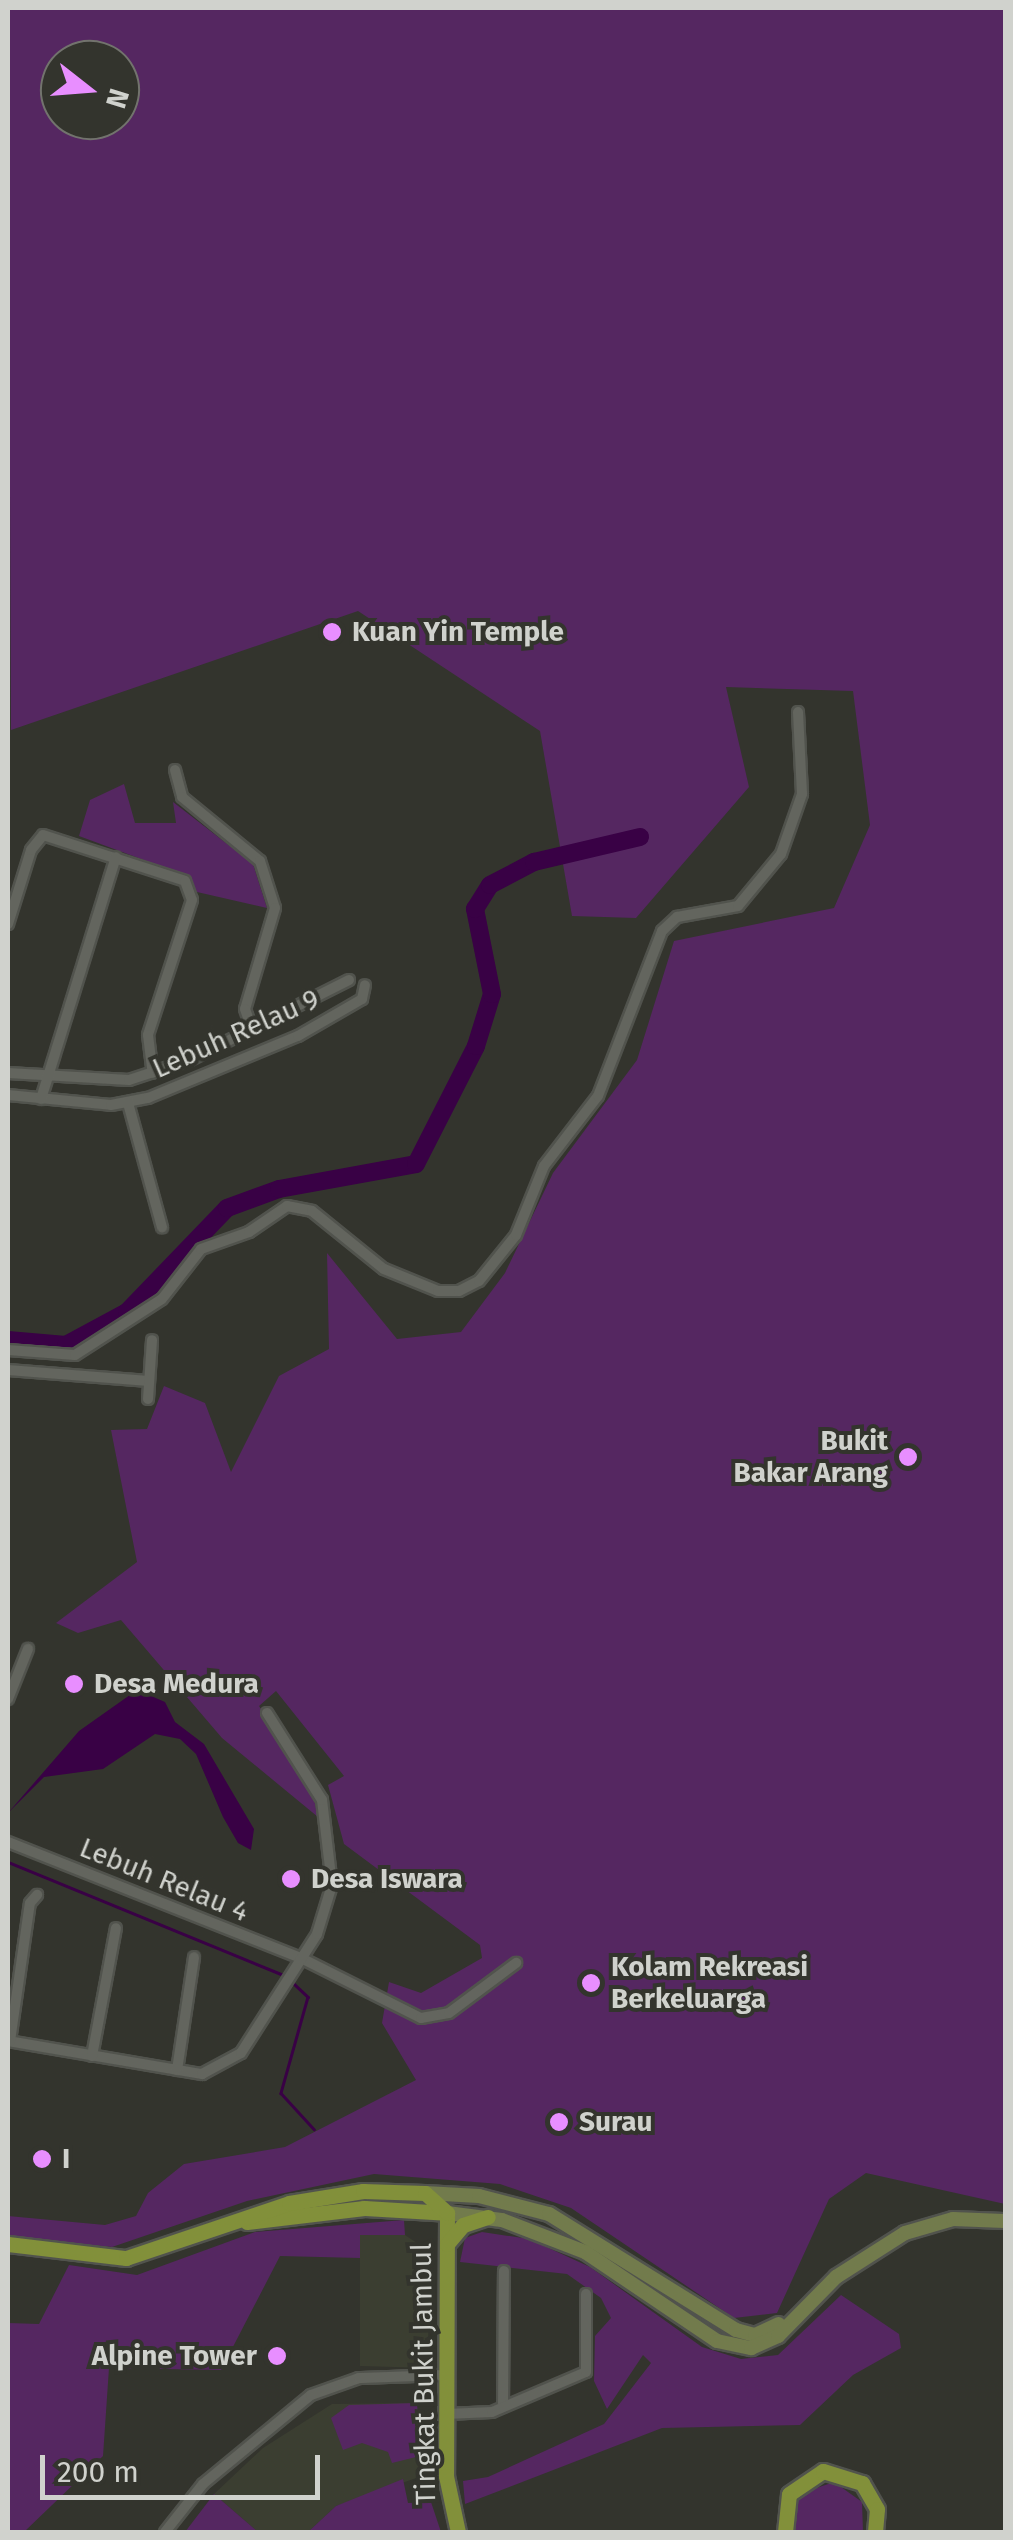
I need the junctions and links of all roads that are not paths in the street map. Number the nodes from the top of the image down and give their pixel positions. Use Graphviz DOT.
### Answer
graph roads {
  1 [pos="798,712"];
  2 [pos="174,770"];
  3 [pos="116,857"];
  4 [pos="8,924"];
  5 [pos="350,980"];
  6 [pos="365,985"];
  7 [pos="253,1032"];
  8 [pos="8,1073"];
  9 [pos="153,1073"];
  10 [pos="48,1077"];
  11 [pos="8,1095"];
  12 [pos="41,1099"];
  13 [pos="128,1103"];
  14 [pos="162,1226"];
  15 [pos="152,1340"];
  16 [pos="8,1350"];
  17 [pos="8,1370"];
  18 [pos="150,1380"];
  19 [pos="148,1399"];
  20 [pos="28,1650"];
  21 [pos="8,1699"];
  22 [pos="267,1713"];
  23 [pos="8,1842"];
  24 [pos="37,1895"];
  25 [pos="116,1928"];
  26 [pos="194,1957"];
  27 [pos="304,1959"];
  28 [pos="516,1964"];
  29 [pos="9,2041"];
  30 [pos="92,2056"];
  31 [pos="177,2070"];
  32 [pos="425,2193"];
  33 [pos="478,2196"];
  34 [pos="408,2209"];
  35 [pos="447,2213"];
  36 [pos="488,2217"];
  37 [pos="1006,2221"];
  38 [pos="222,2223"];
  39 [pos="8,2244"];
  40 [pos="447,2244"];
  41 [pos="504,2271"];
  42 [pos="586,2294"];
  43 [pos="793,2317"];
  44 [pos="446,2375"];
  45 [pos="504,2407"];
  46 [pos="446,2414"];
  47 [pos="779,2529"];
  48 [pos="165,2532"];
  49 [pos="458,2532"];
  50 [pos="874,2532"];
  1 -- 16 [label="street"];
  2 -- 7 [label="street"];
  3 -- 4 [label="street"];
  3 -- 9 [label="street"];
  3 -- 10 [label="street"];
  5 -- 7 [label="street"];
  6 -- 13 [label="street, Lebuh Relau 9"];
  7 -- 9 [label="street"];
  8 -- 10 [label="street"];
  9 -- 10 [label="street"];
  10 -- 12 [label="street"];
  11 -- 12 [label="street, Lebuh Relau 9"];
  12 -- 13 [label="street, Lebuh Relau 9"];
  13 -- 14 [label="street"];
  15 -- 18 [label="street"];
  17 -- 18 [label="street"];
  18 -- 19 [label="street"];
  20 -- 21 [label="street"];
  22 -- 27 [label="street"];
  23 -- 27 [label="street, Lebuh Relau 4"];
  24 -- 29 [label="street"];
  25 -- 30 [label="street"];
  26 -- 31 [label="street"];
  27 -- 28 [label="street, Lebuh Relau 4"];
  27 -- 31 [label="street"];
  29 -- 30 [label="street"];
  30 -- 31 [label="street"];
  32 -- 33 [label="main road"];
  32 -- 35 [label="main road"];
  32 -- 38 [label="main road"];
  33 -- 35 [label="main road"];
  33 -- 43 [label="main road"];
  34 -- 35 [label="main road"];
  34 -- 38 [label="main road"];
  34 -- 40 [label="main road"];
  35 -- 36 [label="main road"];
  35 -- 40 [label="main road, Tingkat Bukit Jambul"];
  36 -- 40 [label="main road"];
  36 -- 43 [label="main road"];
  37 -- 43 [label="main road"];
  38 -- 39 [label="main road"];
  40 -- 44 [label="main road, Tingkat Bukit Jambul"];
  41 -- 45 [label="street"];
  42 -- 45 [label="street"];
  44 -- 46 [label="main road, Tingkat Bukit Jambul"];
  44 -- 48 [label="street"];
  45 -- 46 [label="street"];
  46 -- 49 [label="main road, Tingkat Bukit Jambul"];
  47 -- 50 [label="main road"];
}
